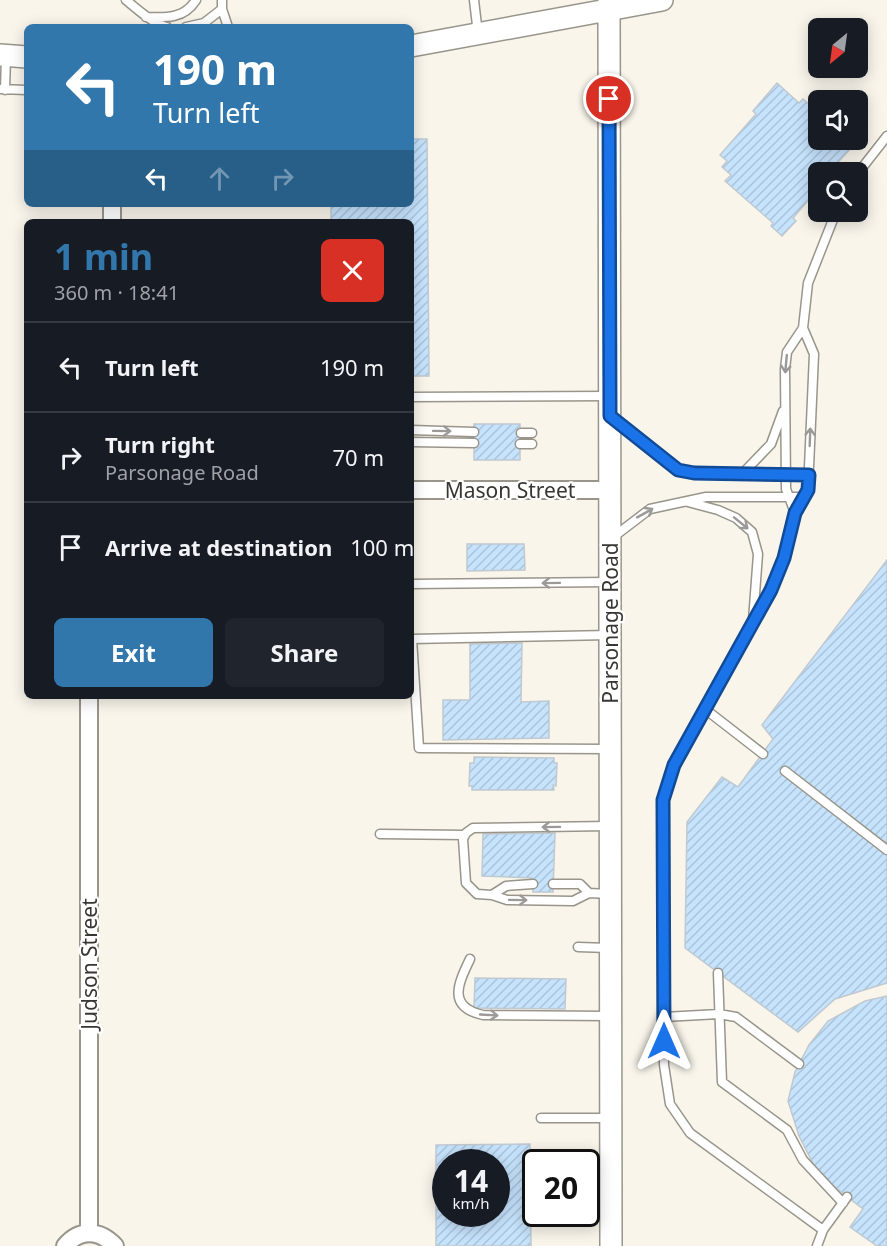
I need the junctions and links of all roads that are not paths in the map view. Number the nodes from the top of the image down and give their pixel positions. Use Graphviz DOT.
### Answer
graph roads {
  1 [pos="126,0"];
  2 [pos="196,0"];
  3 [pos="474,0"];
  4 [pos="662,0"];
  5 [pos="222,4"];
  6 [pos="609,5"];
  7 [pos="146,17"];
  8 [pos="156,24"];
  9 [pos="200,24"];
  10 [pos="227,24"];
  11 [pos="478,35"];
  12 [pos="414,46"];
  13 [pos="11,55"];
  14 [pos="2,89"];
  15 [pos="24,90"];
  16 [pos="887,136"];
  17 [pos="867,162"];
  18 [pos="832,222"];
  19 [pos="803,328"];
  20 [pos="414,397"];
  21 [pos="785,405"];
  22 [pos="610,406"];
  23 [pos="414,430"];
  24 [pos="474,432"];
  25 [pos="521,433"];
  26 [pos="532,433"];
  27 [pos="414,442"];
  28 [pos="474,443"];
  29 [pos="520,444"];
  30 [pos="532,444"];
  31 [pos="743,473"];
  32 [pos="786,474"];
  33 [pos="809,475"];
  34 [pos="414,490"];
  35 [pos="610,490"];
  36 [pos="789,496"];
  37 [pos="804,497"];
  38 [pos="687,502"];
  39 [pos="795,513"];
  40 [pos="610,539"];
  41 [pos="610,582"];
  42 [pos="414,584"];
  43 [pos="753,624"];
  44 [pos="610,635"];
  45 [pos="414,639"];
  46 [pos="414,670"];
  47 [pos="89,699"];
  48 [pos="705,709"];
  49 [pos="609,749"];
  50 [pos="763,754"];
  51 [pos="784,771"];
  52 [pos="609,826"];
  53 [pos="380,834"];
  54 [pos="465,835"];
  55 [pos="887,850"];
  56 [pos="533,884"];
  57 [pos="553,884"];
  58 [pos="599,894"];
  59 [pos="492,895"];
  60 [pos="578,947"];
  61 [pos="610,948"];
  62 [pos="470,959"];
  63 [pos="718,973"];
  64 [pos="719,1014"];
  65 [pos="610,1016"];
  66 [pos="664,1017"];
  67 [pos="799,1064"];
  68 [pos="541,1118"];
  69 [pos="610,1118"];
  70 [pos="824,1230"];
  71 [pos="89,1233"];
  72 [pos="65,1246"];
  73 [pos="115,1246"];
  74 [pos="611,1246"];
  75 [pos="817,1246"];
  1 -- 7 [label="lane"];
  2 -- 7 [label="lane"];
  3 -- 11 [label="lane"];
  4 -- 6 [label="street"];
  5 -- 9 [label="lane"];
  5 -- 10 [label="lane"];
  6 -- 11 [label="street"];
  6 -- 22 [label="street, Parsonage Road"];
  7 -- 8 [label="lane"];
  11 -- 12 [label="street"];
  13 -- 14 [label="lane"];
  14 -- 15 [label="lane"];
  16 -- 17 [label="lane"];
  18 -- 19 [label="lane"];
  19 -- 21 [label="lane, one-way"];
  33 -- 19 [label="lane, one-way"];
  20 -- 22 [label="lane"];
  21 -- 31 [label="lane"];
  21 -- 32 [label="lane"];
  22 -- 31 [label="lane"];
  22 -- 35 [label="street, Parsonage Road"];
  23 -- 24 [label="lane, one-way"];
  25 -- 26 [label="lane"];
  27 -- 28 [label="lane"];
  29 -- 30 [label="lane"];
  31 -- 32 [label="lane"];
  32 -- 33 [label="lane"];
  32 -- 36 [label="lane"];
  33 -- 37 [label="lane"];
  34 -- 35 [label="street, Mason Street"];
  35 -- 40 [label="street, Parsonage Road"];
  36 -- 37 [label="lane"];
  36 -- 38 [label="lane"];
  36 -- 39 [label="lane"];
  37 -- 39 [label="lane"];
  40 -- 38 [label="lane, one-way"];
  38 -- 43 [label="lane, one-way"];
  39 -- 43 [label="lane"];
  40 -- 41 [label="street, Parsonage Road"];
  41 -- 42 [label="lane, one-way"];
  41 -- 44 [label="street, Parsonage Road"];
  43 -- 48 [label="lane"];
  44 -- 45 [label="lane"];
  44 -- 49 [label="street, Parsonage Road"];
  46 -- 49 [label="lane"];
  47 -- 71 [label="street, Judson Street"];
  48 -- 50 [label="lane"];
  48 -- 66 [label="lane"];
  49 -- 52 [label="street, Parsonage Road"];
  51 -- 55 [label="lane"];
  52 -- 54 [label="lane, one-way"];
  52 -- 58 [label="street, Parsonage Road"];
  53 -- 54 [label="lane"];
  54 -- 59 [label="lane"];
  56 -- 59 [label="lane"];
  57 -- 58 [label="lane"];
  59 -- 58 [label="lane, one-way"];
  58 -- 61 [label="street, Parsonage Road"];
  60 -- 61 [label="lane"];
  61 -- 65 [label="street, Parsonage Road"];
  62 -- 65 [label="lane, one-way"];
  63 -- 64 [label="lane"];
  64 -- 66 [label="lane"];
  64 -- 67 [label="lane"];
  64 -- 70 [label="lane"];
  65 -- 69 [label="street, Parsonage Road"];
  66 -- 70 [label="lane"];
  68 -- 69 [label="lane"];
  69 -- 74 [label="street, Parsonage Road"];
  70 -- 75 [label="lane"];
  71 -- 72 [label="street"];
  71 -- 73 [label="street"];
}
